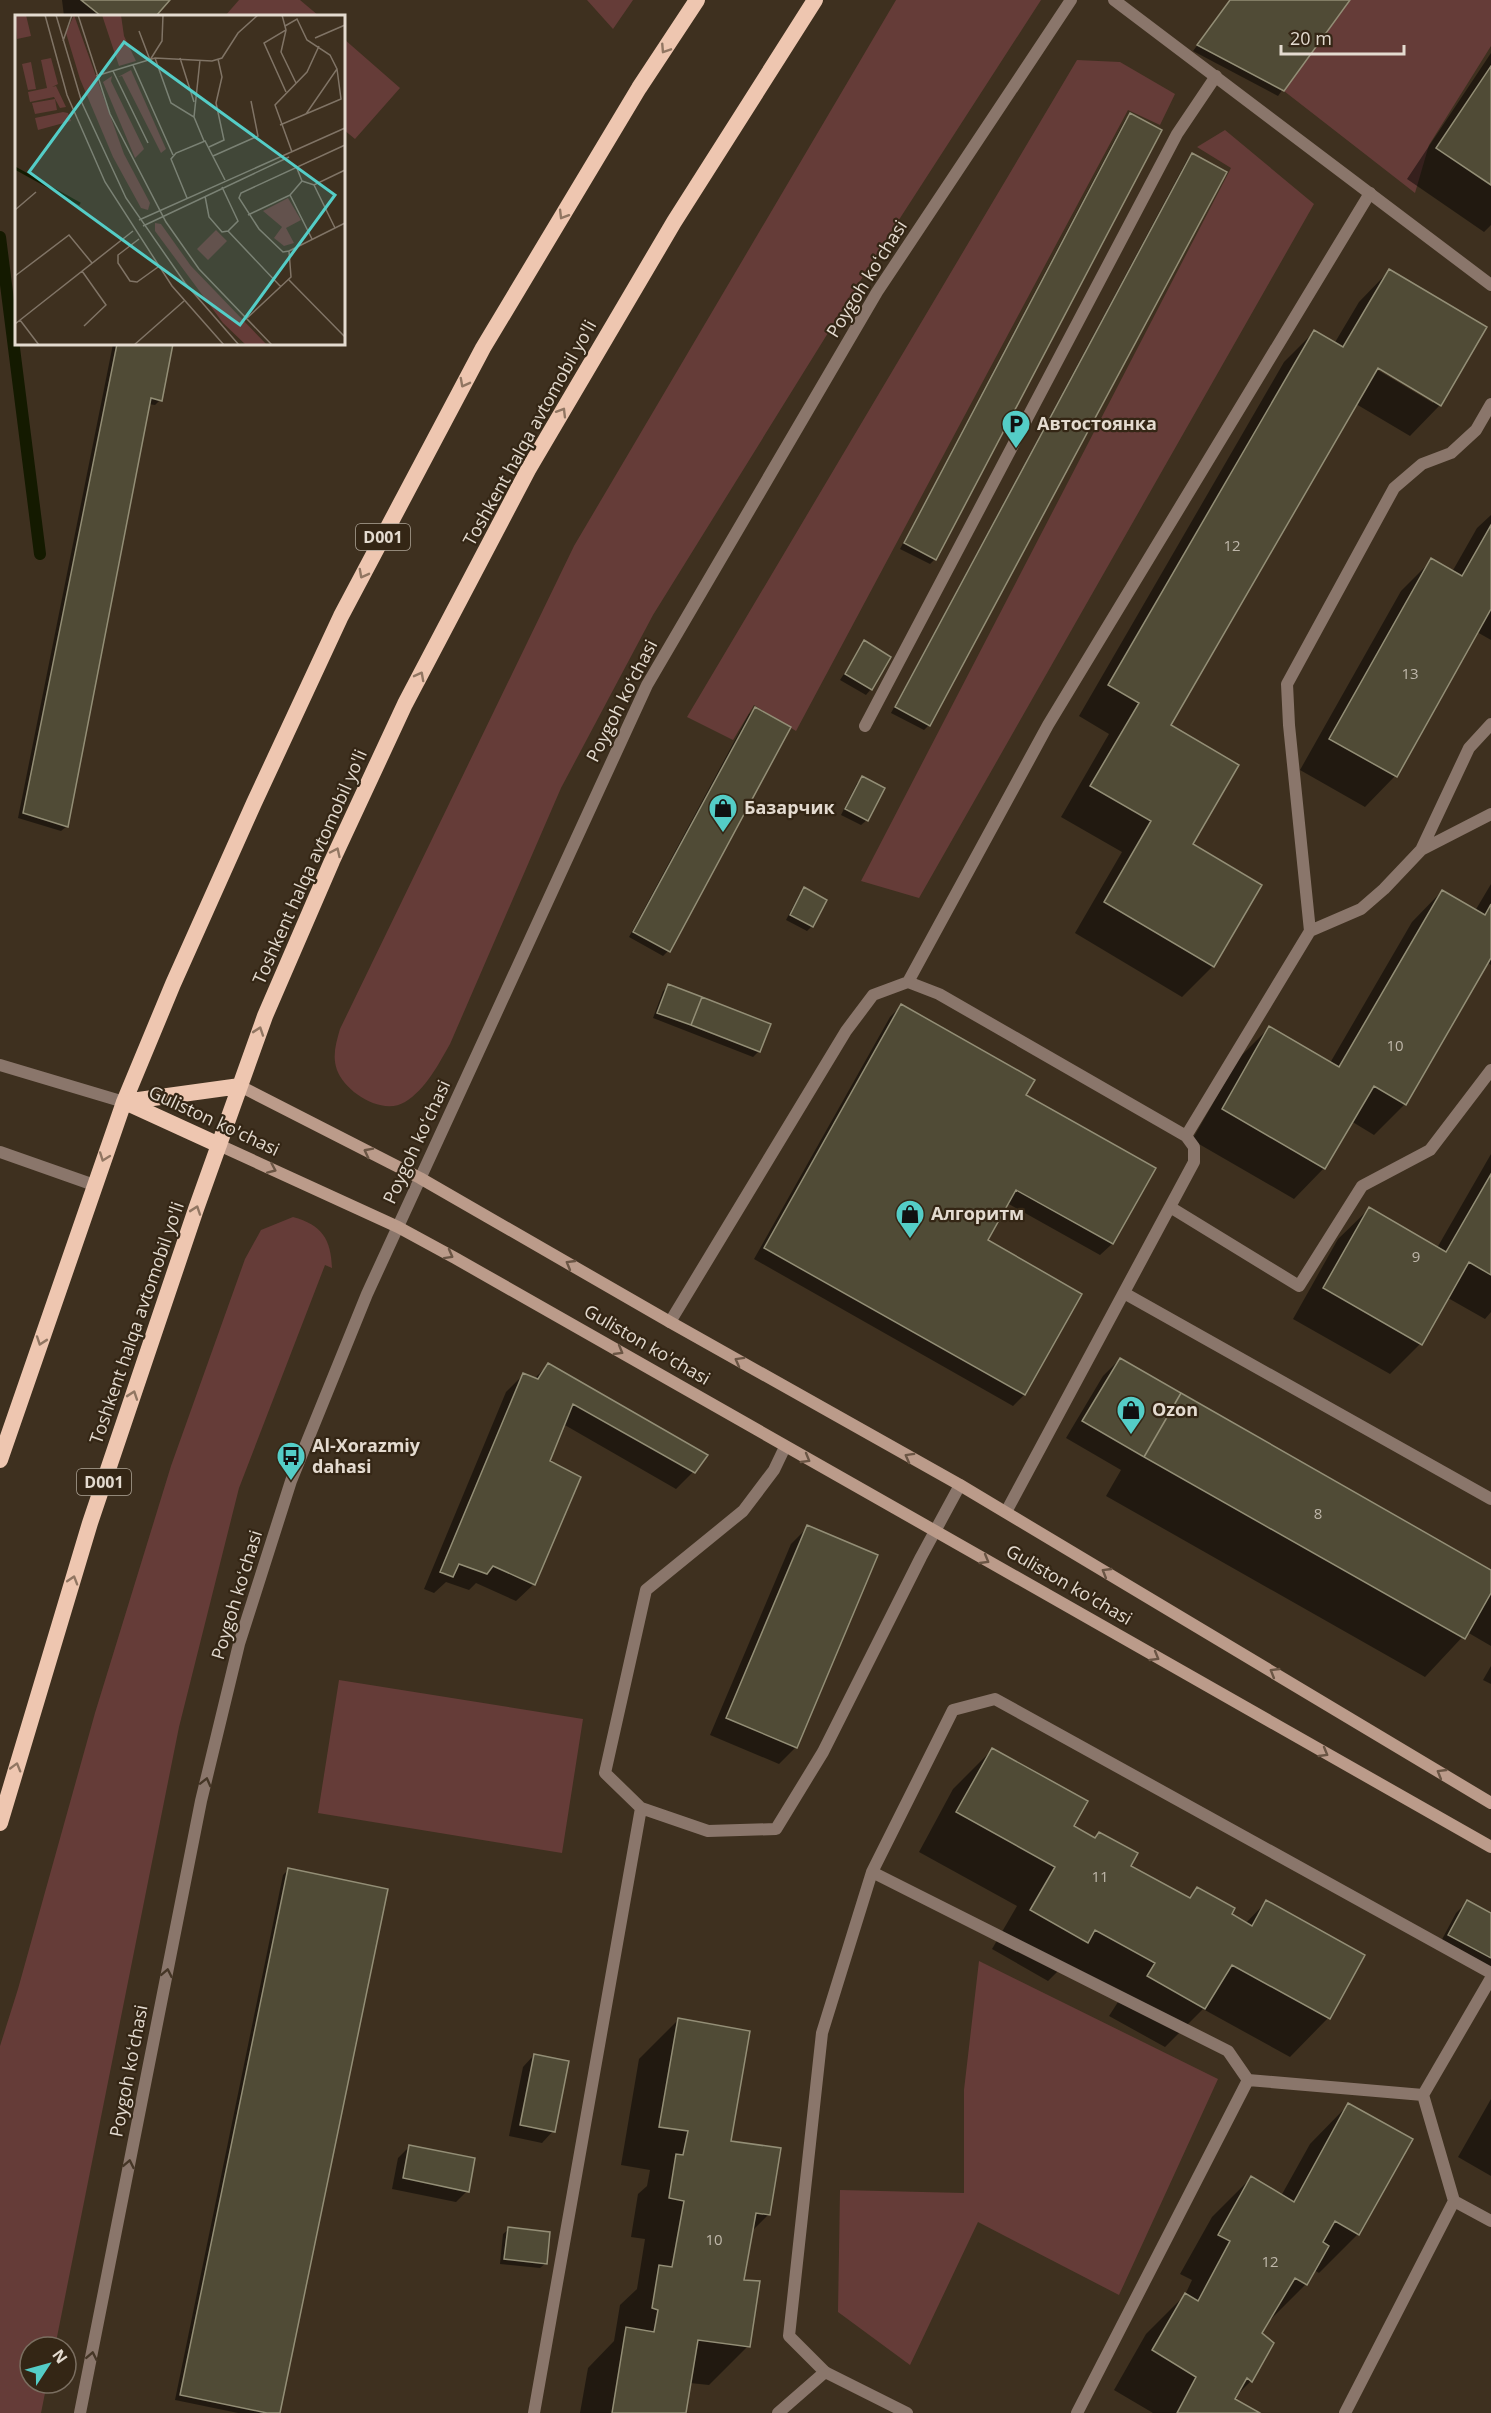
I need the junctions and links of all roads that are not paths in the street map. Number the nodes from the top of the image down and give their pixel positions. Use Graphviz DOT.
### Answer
graph roads {
  1 [pos="697,0"];
  2 [pos="815,0"];
  3 [pos="1071,0"];
  4 [pos="1114,0"];
  5 [pos="1216,76"];
  6 [pos="1370,194"];
  7 [pos="1491,285"];
  8 [pos="1491,404"];
  9 [pos="1491,724"];
  10 [pos="865,726"];
  11 [pos="1491,814"];
  12 [pos="1422,850"];
  13 [pos="1310,931"];
  14 [pos="908,982"];
  15 [pos="0,1065"];
  16 [pos="1491,1070"];
  17 [pos="240,1086"];
  18 [pos="124,1102"];
  19 [pos="1186,1136"];
  20 [pos="219,1145"];
  21 [pos="0,1152"];
  22 [pos="420,1178"];
  23 [pos="94,1185"];
  24 [pos="1170,1208"];
  25 [pos="398,1227"];
  26 [pos="1124,1293"];
  27 [pos="670,1322"];
  28 [pos="785,1447"];
  29 [pos="0,1460"];
  30 [pos="960,1485"];
  31 [pos="1491,1499"];
  32 [pos="1006,1512"];
  33 [pos="934,1531"];
  34 [pos="1491,1803"];
  35 [pos="641,1808"];
  36 [pos="0,1823"];
  37 [pos="1491,1847"];
  38 [pos="872,1872"];
  39 [pos="1491,1976"];
  40 [pos="1248,2080"];
  41 [pos="1423,2095"];
  42 [pos="1454,2201"];
  43 [pos="1491,2221"];
  44 [pos="825,2372"];
  45 [pos="80,2413"];
  46 [pos="534,2413"];
  47 [pos="778,2413"];
  48 [pos="907,2413"];
  49 [pos="1077,2413"];
  50 [pos="1345,2413"];
  1 -- 18 [label="highway, D001, one-way"];
  17 -- 2 [label="highway, Toshkent halqa avtomobil yo'li / D001, one-way"];
  3 -- 22 [label="street, Poygoh koʻchasi"];
  4 -- 5 [label="street"];
  5 -- 6 [label="street"];
  5 -- 10 [label="street"];
  6 -- 7 [label="street"];
  6 -- 14 [label="street"];
  8 -- 13 [label="street"];
  9 -- 12 [label="street"];
  11 -- 12 [label="street"];
  12 -- 13 [label="street"];
  13 -- 19 [label="street"];
  14 -- 19 [label="street"];
  14 -- 27 [label="street"];
  15 -- 18 [label="street"];
  16 -- 24 [label="street"];
  17 -- 18 [label="highway, Guliston ko'chasi"];
  17 -- 20 [label="highway, Toshkent halqa avtomobil yo'li / D001"];
  22 -- 17 [label="main road, Guliston ko'chasi, one-way"];
  18 -- 20 [label="highway, Guliston ko'chasi"];
  18 -- 23 [label="highway, D001, one-way"];
  19 -- 24 [label="street"];
  20 -- 25 [label="main road, Guliston ko'chasi, one-way"];
  36 -- 20 [label="highway, Toshkent halqa avtomobil yo'li / D001, one-way"];
  21 -- 23 [label="street"];
  22 -- 25 [label="street, Poygoh koʻchasi"];
  27 -- 22 [label="main road, Guliston ko'chasi, one-way"];
  23 -- 29 [label="highway, D001, one-way"];
  24 -- 26 [label="street"];
  25 -- 28 [label="main road, Guliston ko'chasi, one-way"];
  45 -- 25 [label="street, Poygoh koʻchasi, one-way"];
  26 -- 31 [label="street"];
  26 -- 32 [label="street"];
  30 -- 27 [label="main road, Guliston ko'chasi, one-way"];
  28 -- 33 [label="main road, Guliston ko'chasi, one-way"];
  28 -- 35 [label="street"];
  30 -- 32 [label="main road, Guliston ko'chasi"];
  30 -- 33 [label="street"];
  34 -- 32 [label="main road, Guliston ko'chasi, one-way"];
  33 -- 35 [label="street"];
  33 -- 37 [label="main road, Guliston ko'chasi, one-way"];
  35 -- 46 [label="street"];
  38 -- 39 [label="street"];
  38 -- 40 [label="street"];
  38 -- 44 [label="street"];
  39 -- 41 [label="street"];
  40 -- 41 [label="street"];
  40 -- 49 [label="street"];
  41 -- 42 [label="street"];
  42 -- 43 [label="street"];
  42 -- 50 [label="street"];
  44 -- 47 [label="street"];
  44 -- 48 [label="street"];
}
